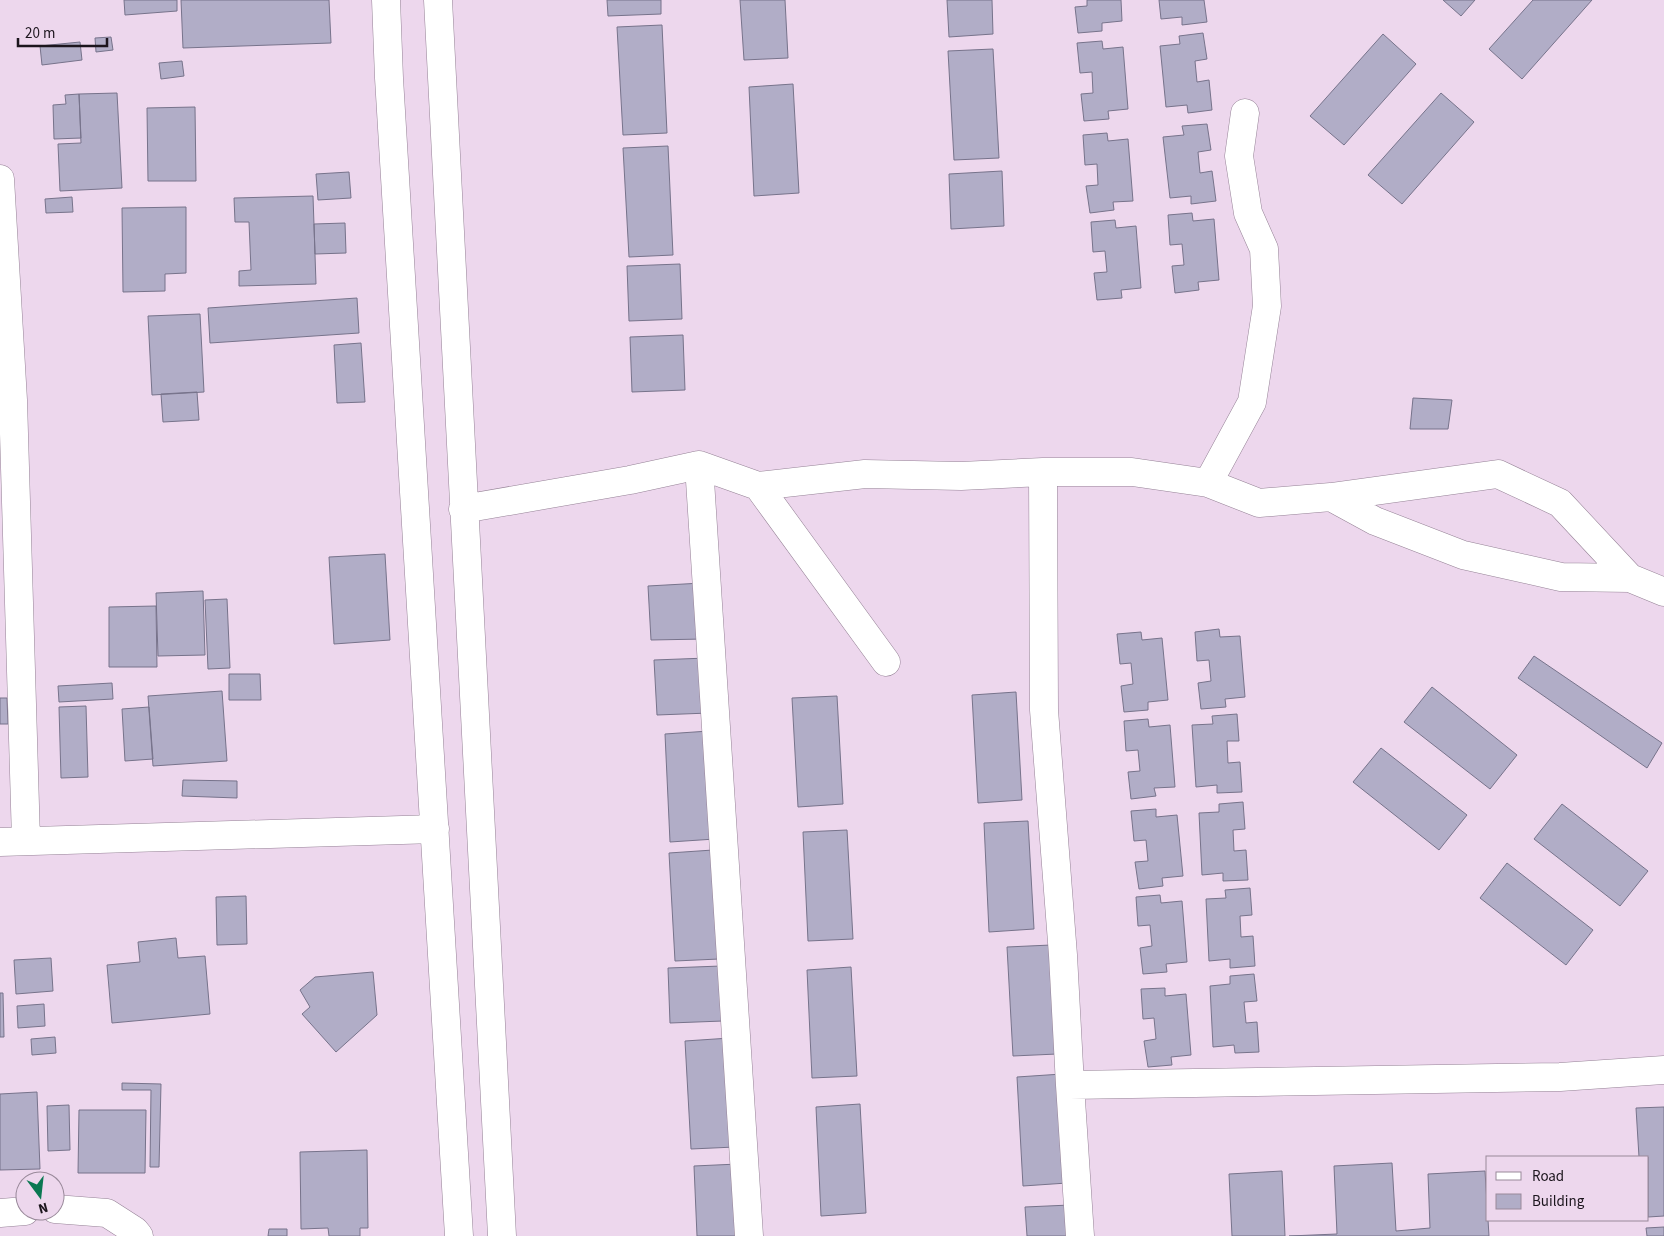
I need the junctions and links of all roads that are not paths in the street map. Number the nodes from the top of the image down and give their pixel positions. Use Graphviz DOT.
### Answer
graph roads {
  1 [pos="386,0"];
  2 [pos="438,0"];
  3 [pos="1245,113"];
  4 [pos="0,179"];
  5 [pos="699,466"];
  6 [pos="1043,472"];
  7 [pos="1208,483"];
  8 [pos="758,486"];
  9 [pos="1331,497"];
  10 [pos="463,509"];
  11 [pos="1630,578"];
  12 [pos="1664,592"];
  13 [pos="886,662"];
  14 [pos="435,829"];
  15 [pos="13,841"];
  16 [pos="1664,1070"];
  17 [pos="1070,1085"];
  18 [pos="65,1210"];
  19 [pos="15,1212"];
  20 [pos="0,1213"];
  21 [pos="138,1236"];
  22 [pos="459,1236"];
  23 [pos="502,1236"];
  24 [pos="749,1236"];
  25 [pos="1080,1236"];
  1 -- 14 [label="street"];
  2 -- 10 [label="street"];
  3 -- 7 [label="street"];
  4 -- 15 [label="street"];
  5 -- 8 [label="street"];
  5 -- 10 [label="street"];
  5 -- 24 [label="street"];
  6 -- 7 [label="street"];
  6 -- 8 [label="street"];
  6 -- 17 [label="street"];
  7 -- 9 [label="street"];
  8 -- 13 [label="street"];
  9 -- 11 [label="street"];
  9 -- 11 [label="street"];
  10 -- 23 [label="street"];
  11 -- 12 [label="street"];
  14 -- 15 [label="street"];
  14 -- 22 [label="street"];
  16 -- 17 [label="street"];
  17 -- 25 [label="street"];
  18 -- 21 [label="street"];
  19 -- 20 [label="street"];
}
